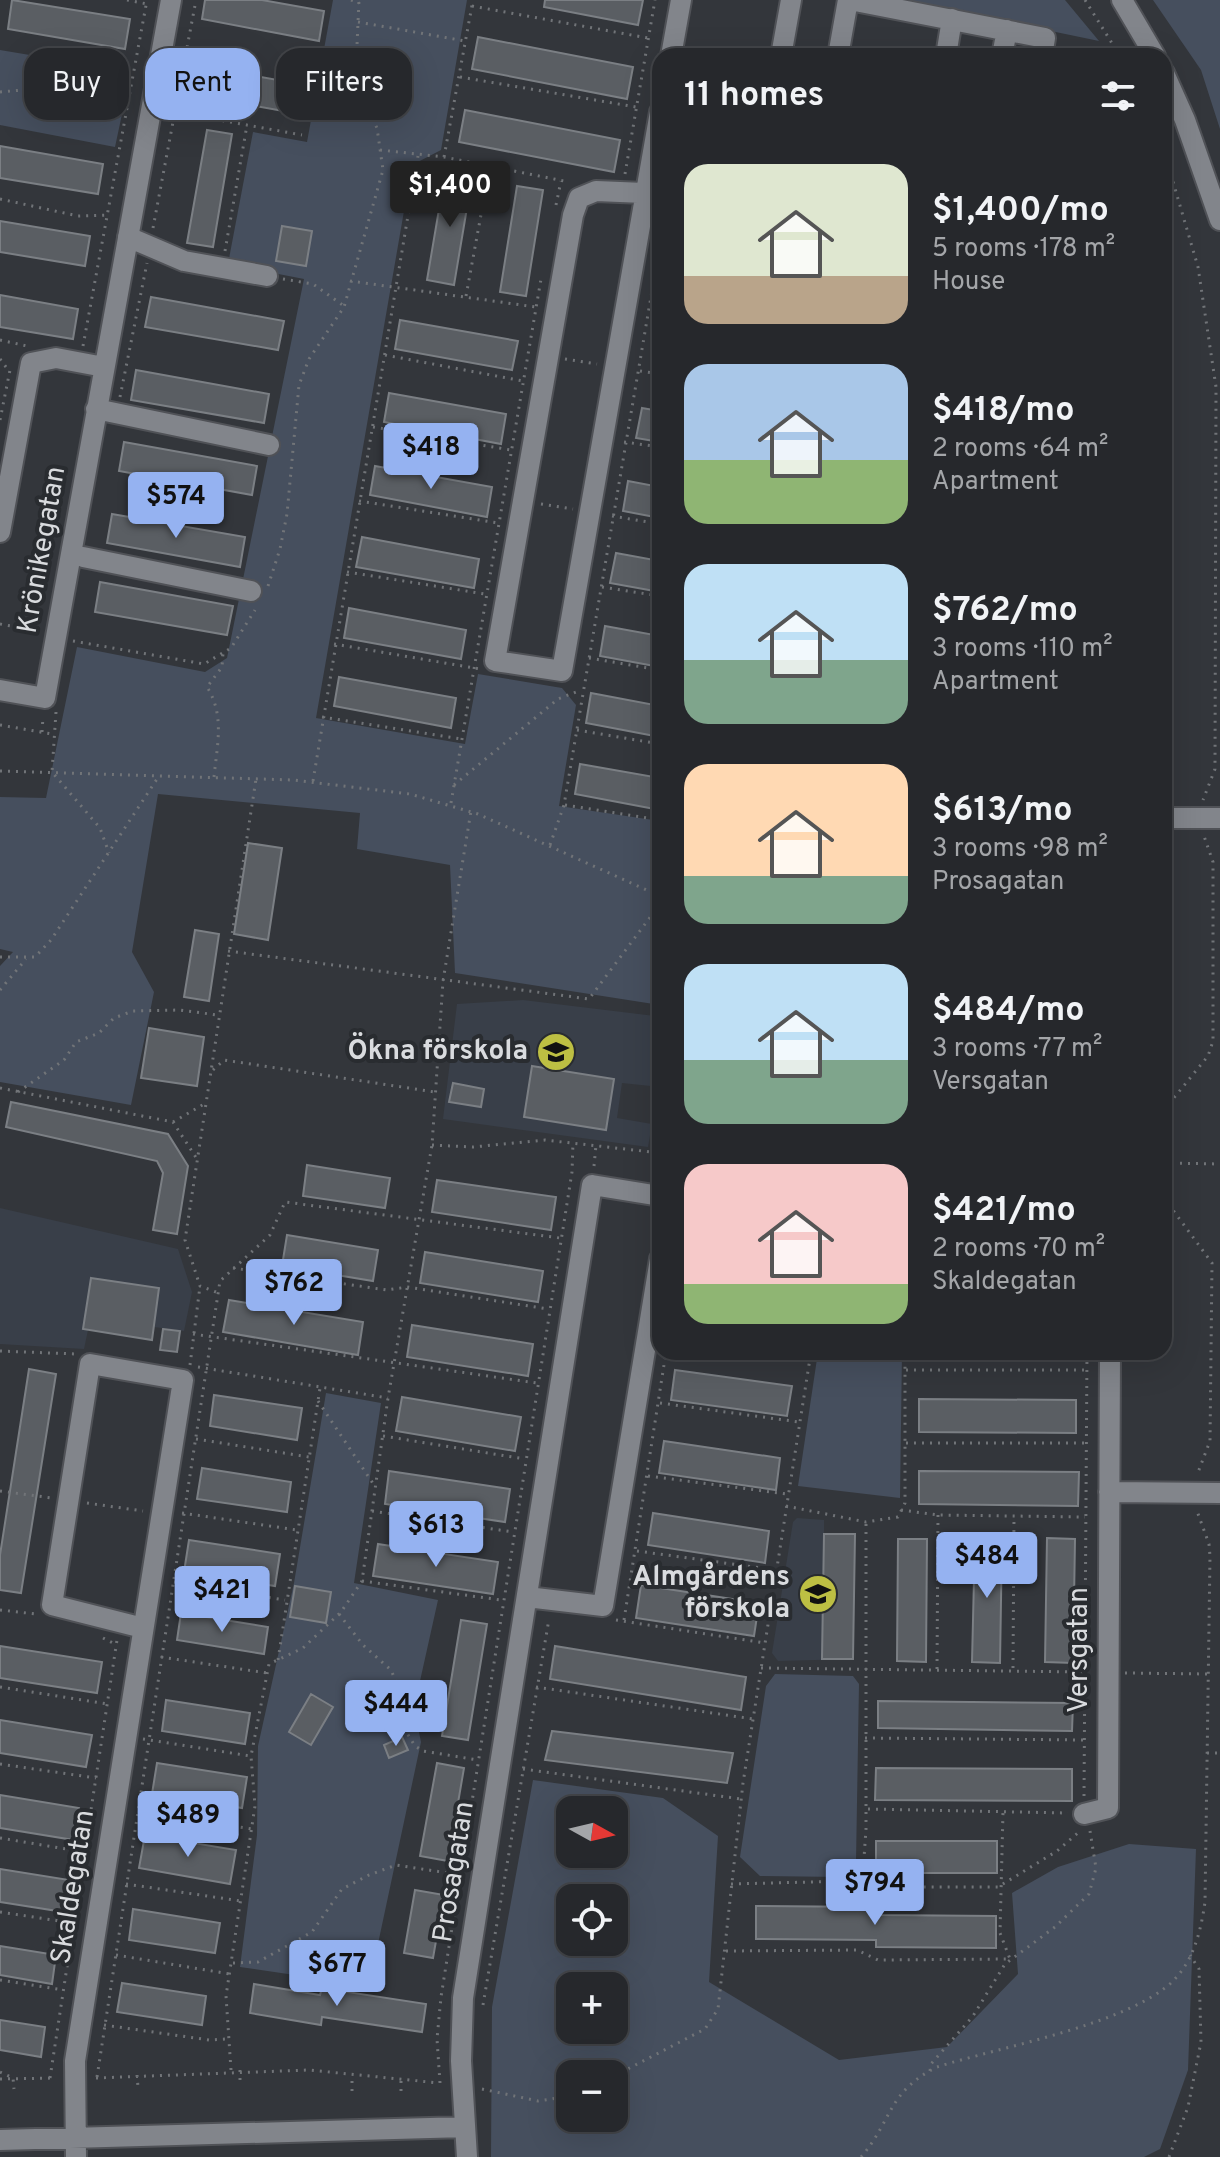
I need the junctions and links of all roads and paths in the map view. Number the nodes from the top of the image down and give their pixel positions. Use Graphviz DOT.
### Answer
graph roads {
  1 [pos="127,0"];
  2 [pos="171,0"];
  3 [pos="351,0"];
  4 [pos="473,0"];
  5 [pos="655,0"];
  6 [pos="681,0"];
  7 [pos="791,0"];
  8 [pos="849,0"];
  9 [pos="1085,0"];
  10 [pos="1122,0"];
  11 [pos="359,1"];
  12 [pos="147,2"];
  13 [pos="472,6"];
  14 [pos="952,19"];
  15 [pos="358,22"];
  16 [pos="1007,30"];
  17 [pos="648,38"];
  18 [pos="467,42"];
  19 [pos="672,48"];
  20 [pos="782,48"];
  21 [pos="840,48"];
  22 [pos="947,48"];
  23 [pos="1004,48"];
  24 [pos="1043,48"];
  25 [pos="1115,48"];
  26 [pos="1150,48"];
  27 [pos="460,77"];
  28 [pos="24,90"];
  29 [pos="1172,91"];
  30 [pos="0,92"];
  31 [pos="129,97"];
  32 [pos="636,107"];
  33 [pos="125,120"];
  34 [pos="219,120"];
  35 [pos="247,125"];
  36 [pos="302,135"];
  37 [pos="380,150"];
  38 [pos="652,154"];
  39 [pos="418,156"];
  40 [pos="444,157"];
  41 [pos="490,166"];
  42 [pos="1172,170"];
  43 [pos="1174,175"];
  44 [pos="622,192"];
  45 [pos="0,199"];
  46 [pos="643,201"];
  47 [pos="555,209"];
  48 [pos="108,215"];
  49 [pos="1220,220"];
  50 [pos="128,237"];
  51 [pos="222,268"];
  52 [pos="267,276"];
  53 [pos="542,279"];
  54 [pos="350,281"];
  55 [pos="396,286"];
  56 [pos="652,292"];
  57 [pos="466,296"];
  58 [pos="651,298"];
  59 [pos="344,307"];
  60 [pos="536,307"];
  61 [pos="384,355"];
  62 [pos="538,355"];
  63 [pos="0,359"];
  64 [pos="80,361"];
  65 [pos="104,367"];
  66 [pos="614,367"];
  67 [pos="9,371"];
  68 [pos="638,371"];
  69 [pos="652,373"];
  70 [pos="523,381"];
  71 [pos="96,409"];
  72 [pos="373,427"];
  73 [pos="602,438"];
  74 [pos="626,442"];
  75 [pos="269,445"];
  76 [pos="652,446"];
  77 [pos="511,450"];
  78 [pos="513,499"];
  79 [pos="359,501"];
  80 [pos="589,512"];
  81 [pos="613,516"];
  82 [pos="498,523"];
  83 [pos="652,523"];
  84 [pos="0,532"];
  85 [pos="83,557"];
  86 [pos="347,572"];
  87 [pos="602,587"];
  88 [pos="485,594"];
  89 [pos="652,595"];
  90 [pos="1218,595"];
  91 [pos="256,599"];
  92 [pos="0,624"];
  93 [pos="62,637"];
  94 [pos="334,644"];
  95 [pos="223,653"];
  96 [pos="588,658"];
  97 [pos="472,667"];
  98 [pos="652,669"];
  99 [pos="0,690"];
  100 [pos="581,690"];
  101 [pos="322,717"];
  102 [pos="0,725"];
  103 [pos="576,730"];
  104 [pos="52,734"];
  105 [pos="461,739"];
  106 [pos="652,743"];
  107 [pos="0,771"];
  108 [pos="52,772"];
  109 [pos="159,776"];
  110 [pos="214,777"];
  111 [pos="256,779"];
  112 [pos="313,781"];
  113 [pos="454,785"];
  114 [pos="451,805"];
  115 [pos="564,805"];
  116 [pos="471,811"];
  117 [pos="1172,818"];
  118 [pos="1209,818"];
  119 [pos="652,819"];
  120 [pos="550,846"];
  121 [pos="109,853"];
  122 [pos="1210,854"];
  123 [pos="1220,855"];
  124 [pos="652,892"];
  125 [pos="1220,905"];
  126 [pos="1213,907"];
  127 [pos="652,915"];
  128 [pos="228,951"];
  129 [pos="0,957"];
  130 [pos="26,959"];
  131 [pos="443,981"];
  132 [pos="0,990"];
  133 [pos="219,1016"];
  134 [pos="212,1070"];
  135 [pos="0,1088"];
  136 [pos="18,1092"];
  137 [pos="435,1092"];
  138 [pos="1172,1100"];
  139 [pos="205,1103"];
  140 [pos="173,1122"];
  141 [pos="573,1142"];
  142 [pos="596,1143"];
  143 [pos="432,1145"];
  144 [pos="652,1152"];
  145 [pos="198,1161"];
  146 [pos="1172,1163"];
  147 [pos="1220,1164"];
  148 [pos="592,1185"];
  149 [pos="652,1195"];
  150 [pos="1172,1209"];
  151 [pos="419,1217"];
  152 [pos="560,1238"];
  153 [pos="233,1268"];
  154 [pos="200,1286"];
  155 [pos="407,1287"];
  156 [pos="216,1292"];
  157 [pos="652,1308"];
  158 [pos="548,1309"];
  159 [pos="193,1334"];
  160 [pos="213,1338"];
  161 [pos="0,1351"];
  162 [pos="665,1360"];
  163 [pos="810,1360"];
  164 [pos="905,1360"];
  165 [pos="1087,1360"];
  166 [pos="1110,1360"];
  167 [pos="394,1361"];
  168 [pos="90,1364"];
  169 [pos="190,1366"];
  170 [pos="208,1368"];
  171 [pos="905,1370"];
  172 [pos="1087,1370"];
  173 [pos="537,1383"];
  174 [pos="320,1388"];
  175 [pos="388,1398"];
  176 [pos="318,1401"];
  177 [pos="659,1403"];
  178 [pos="799,1422"];
  179 [pos="382,1436"];
  180 [pos="196,1439"];
  181 [pos="905,1443"];
  182 [pos="1086,1443"];
  183 [pos="309,1457"];
  184 [pos="525,1459"];
  185 [pos="647,1476"];
  186 [pos="1196,1484"];
  187 [pos="375,1487"];
  188 [pos="0,1491"];
  189 [pos="1109,1492"];
  190 [pos="1220,1493"];
  191 [pos="787,1494"];
  192 [pos="68,1500"];
  193 [pos="785,1505"];
  194 [pos="1196,1507"];
  195 [pos="901,1510"];
  196 [pos="372,1511"];
  197 [pos="184,1512"];
  198 [pos="163,1514"];
  199 [pos="938,1515"];
  200 [pos="1014,1516"];
  201 [pos="1085,1517"];
  202 [pos="866,1522"];
  203 [pos="297,1530"];
  204 [pos="513,1532"];
  205 [pos="635,1550"];
  206 [pos="776,1570"];
  207 [pos="362,1581"];
  208 [pos="172,1582"];
  209 [pos="527,1597"];
  210 [pos="285,1600"];
  211 [pos="502,1600"];
  212 [pos="554,1612"];
  213 [pos="339,1614"];
  214 [pos="608,1619"];
  215 [pos="624,1620"];
  216 [pos="118,1624"];
  217 [pos="143,1628"];
  218 [pos="765,1643"];
  219 [pos="161,1657"];
  220 [pos="278,1660"];
  221 [pos="761,1668"];
  222 [pos="866,1669"];
  223 [pos="937,1669"];
  224 [pos="1013,1670"];
  225 [pos="1086,1672"];
  226 [pos="267,1673"];
  227 [pos="1108,1673"];
  228 [pos="1208,1674"];
  229 [pos="0,1687"];
  230 [pos="536,1687"];
  231 [pos="108,1704"];
  232 [pos="753,1719"];
  233 [pos="865,1738"];
  234 [pos="149,1740"];
  235 [pos="1085,1740"];
  236 [pos="1207,1753"];
  237 [pos="1220,1753"];
  238 [pos="251,1756"];
  239 [pos="478,1760"];
  240 [pos="0,1764"];
  241 [pos="523,1769"];
  242 [pos="96,1778"];
  243 [pos="741,1799"];
  244 [pos="866,1809"];
  245 [pos="138,1811"];
  246 [pos="1003,1812"];
  247 [pos="1085,1819"];
  248 [pos="252,1829"];
  249 [pos="0,1838"];
  250 [pos="84,1852"];
  251 [pos="861,1871"];
  252 [pos="461,1875"];
  253 [pos="126,1884"];
  254 [pos="731,1884"];
  255 [pos="1002,1885"];
  256 [pos="241,1901"];
  257 [pos="0,1912"];
  258 [pos="73,1923"];
  259 [pos="726,1951"];
  260 [pos="115,1955"];
  261 [pos="1190,1955"];
  262 [pos="1010,1959"];
  263 [pos="232,1963"];
  264 [pos="230,1974"];
  265 [pos="0,1980"];
  266 [pos="63,1990"];
  267 [pos="481,2015"];
  268 [pos="104,2025"];
  269 [pos="227,2039"];
  270 [pos="628,2069"];
  271 [pos="231,2070"];
  272 [pos="240,2070"];
  273 [pos="930,2071"];
  274 [pos="0,2072"];
  275 [pos="137,2075"];
  276 [pos="352,2075"];
  277 [pos="97,2077"];
  278 [pos="13,2078"];
  279 [pos="50,2078"];
  280 [pos="0,2079"];
  281 [pos="76,2079"];
  282 [pos="401,2079"];
  283 [pos="440,2083"];
  284 [pos="240,2085"];
  285 [pos="475,2085"];
  286 [pos="138,2087"];
  287 [pos="14,2089"];
  288 [pos="352,2091"];
  289 [pos="401,2097"];
  290 [pos="556,2098"];
  291 [pos="465,2127"];
  292 [pos="0,2140"];
  293 [pos="76,2148"];
  294 [pos="467,2157"];
  295 [pos="861,2157"];
  296 [pos="1169,2157"];
  1 -- 12 [label="path"];
  2 -- 50 [label="street, Krönikegatan"];
  3 -- 11 [label="path"];
  4 -- 13 [label="path"];
  5 -- 17 [label="path"];
  6 -- 19 [label="street"];
  7 -- 20 [label="street"];
  8 -- 14 [label="street"];
  8 -- 21 [label="street"];
  9 -- 25 [label="path"];
  10 -- 26 [label="street"];
  11 -- 15 [label="path"];
  12 -- 31 [label="path"];
  13 -- 17 [label="path"];
  13 -- 18 [label="path"];
  14 -- 16 [label="street"];
  14 -- 22 [label="street"];
  15 -- 18 [label="path"];
  15 -- 37 [label="path"];
  16 -- 23 [label="street"];
  16 -- 24 [label="street"];
  17 -- 32 [label="path"];
  18 -- 27 [label="path"];
  27 -- 32 [label="path"];
  27 -- 40 [label="path"];
  28 -- 30 [label="path"];
  29 -- 49 [label="street"];
  32 -- 44 [label="path"];
  33 -- 48 [label="path"];
  34 -- 35 [label="path"];
  35 -- 36 [label="path"];
  35 -- 51 [label="path"];
  37 -- 39 [label="path"];
  37 -- 54 [label="path"];
  38 -- 46 [label="street"];
  39 -- 40 [label="path"];
  39 -- 55 [label="path"];
  40 -- 41 [label="path"];
  41 -- 47 [label="path"];
  41 -- 57 [label="path"];
  42 -- 43 [label="path"];
  43 -- 90 [label="path"];
  44 -- 46 [label="street"];
  44 -- 62 [label="street"];
  45 -- 48 [label="path"];
  46 -- 66 [label="street"];
  48 -- 64 [label="path"];
  50 -- 51 [label="street"];
  50 -- 65 [label="street, Krönikegatan"];
  51 -- 52 [label="street"];
  52 -- 59 [label="path"];
  53 -- 60 [label="path"];
  54 -- 55 [label="path"];
  54 -- 59 [label="path"];
  55 -- 57 [label="path"];
  55 -- 61 [label="path"];
  56 -- 58 [label="path"];
  57 -- 60 [label="path"];
  58 -- 68 [label="path"];
  59 -- 91 [label="path"];
  60 -- 62 [label="path"];
  61 -- 70 [label="path"];
  61 -- 72 [label="path"];
  62 -- 66 [label="path"];
  62 -- 70 [label="path"];
  62 -- 78 [label="street"];
  63 -- 67 [label="path"];
  64 -- 65 [label="street, Krönikegatan"];
  64 -- 84 [label="street, Krönikegatan"];
  65 -- 71 [label="street, Krönikegatan"];
  66 -- 68 [label="path"];
  66 -- 73 [label="street"];
  68 -- 69 [label="path"];
  68 -- 74 [label="path"];
  70 -- 77 [label="path"];
  71 -- 75 [label="street"];
  71 -- 93 [label="street, Krönikegatan"];
  72 -- 77 [label="path"];
  72 -- 79 [label="path"];
  73 -- 74 [label="path"];
  73 -- 80 [label="street"];
  74 -- 76 [label="path"];
  74 -- 81 [label="path"];
  77 -- 78 [label="path"];
  78 -- 80 [label="path"];
  78 -- 80 [label="street"];
  78 -- 82 [label="path"];
  79 -- 82 [label="path"];
  79 -- 86 [label="path"];
  80 -- 81 [label="path"];
  81 -- 83 [label="path"];
  81 -- 87 [label="path"];
  82 -- 88 [label="path"];
  85 -- 91 [label="street"];
  86 -- 88 [label="path"];
  86 -- 94 [label="path"];
  87 -- 89 [label="path"];
  87 -- 96 [label="path"];
  88 -- 97 [label="path"];
  90 -- 118 [label="path"];
  91 -- 95 [label="path"];
  92 -- 93 [label="path"];
  93 -- 95 [label="path"];
  93 -- 99 [label="street, Krönikegatan"];
  94 -- 97 [label="path"];
  94 -- 101 [label="path"];
  95 -- 110 [label="path"];
  96 -- 98 [label="path"];
  96 -- 100 [label="path"];
  97 -- 105 [label="path"];
  100 -- 103 [label="path"];
  100 -- 113 [label="path"];
  101 -- 105 [label="path"];
  101 -- 112 [label="path"];
  102 -- 104 [label="path"];
  103 -- 106 [label="path"];
  103 -- 115 [label="path"];
  105 -- 113 [label="path"];
  107 -- 108 [label="path"];
  108 -- 109 [label="path"];
  108 -- 121 [label="path"];
  109 -- 110 [label="path"];
  109 -- 121 [label="path"];
  110 -- 111 [label="path"];
  111 -- 112 [label="path"];
  111 -- 128 [label="path"];
  112 -- 114 [label="path"];
  113 -- 114 [label="path"];
  114 -- 116 [label="path"];
  115 -- 119 [label="path"];
  115 -- 120 [label="path"];
  116 -- 120 [label="path"];
  116 -- 131 [label="path"];
  117 -- 118 [label="street"];
  118 -- 122 [label="path"];
  120 -- 124 [label="path"];
  121 -- 130 [label="path"];
  122 -- 123 [label="path"];
  122 -- 126 [label="path"];
  125 -- 126 [label="path"];
  126 -- 138 [label="path"];
  127 -- 131 [label="path"];
  128 -- 131 [label="path"];
  128 -- 133 [label="path"];
  129 -- 130 [label="path"];
  130 -- 132 [label="path"];
  131 -- 137 [label="path"];
  133 -- 134 [label="path"];
  133 -- 136 [label="path"];
  134 -- 137 [label="path"];
  134 -- 139 [label="path"];
  135 -- 136 [label="path"];
  136 -- 140 [label="path"];
  137 -- 143 [label="path"];
  139 -- 140 [label="path"];
  139 -- 145 [label="path"];
  140 -- 145 [label="path"];
  141 -- 142 [label="path"];
  141 -- 143 [label="path"];
  141 -- 152 [label="path"];
  142 -- 144 [label="path"];
  142 -- 148 [label="path"];
  143 -- 151 [label="path"];
  145 -- 154 [label="path"];
  146 -- 147 [label="path"];
  148 -- 149 [label="street"];
  148 -- 209 [label="street, Prosagatan"];
  150 -- 186 [label="path"];
  151 -- 152 [label="path"];
  151 -- 153 [label="path"];
  151 -- 155 [label="path"];
  152 -- 158 [label="path"];
  153 -- 155 [label="path"];
  153 -- 156 [label="path"];
  154 -- 156 [label="path"];
  154 -- 159 [label="path"];
  155 -- 158 [label="path"];
  155 -- 167 [label="path"];
  156 -- 160 [label="path"];
  157 -- 212 [label="street"];
  158 -- 173 [label="path"];
  159 -- 160 [label="path"];
  159 -- 169 [label="path"];
  160 -- 167 [label="path"];
  160 -- 170 [label="path"];
  161 -- 168 [label="path"];
  162 -- 177 [label="path"];
  163 -- 178 [label="path"];
  164 -- 171 [label="path"];
  165 -- 172 [label="path"];
  166 -- 189 [label="street, Versgatan"];
  167 -- 173 [label="path"];
  167 -- 175 [label="path"];
  168 -- 192 [label="street"];
  168 -- 198 [label="street, Skaldegatan"];
  170 -- 174 [label="path"];
  170 -- 180 [label="path"];
  171 -- 172 [label="path"];
  171 -- 181 [label="path"];
  172 -- 182 [label="path"];
  173 -- 184 [label="path"];
  174 -- 175 [label="path"];
  174 -- 176 [label="path"];
  175 -- 179 [label="path"];
  176 -- 183 [label="path"];
  176 -- 187 [label="path"];
  177 -- 178 [label="path"];
  177 -- 185 [label="path"];
  178 -- 191 [label="path"];
  179 -- 184 [label="path"];
  179 -- 187 [label="path"];
  180 -- 183 [label="path"];
  180 -- 197 [label="path"];
  181 -- 182 [label="path"];
  181 -- 195 [label="path"];
  182 -- 201 [label="path"];
  183 -- 203 [label="path"];
  184 -- 204 [label="path"];
  185 -- 191 [label="path"];
  185 -- 205 [label="path"];
  187 -- 196 [label="path"];
  188 -- 192 [label="path"];
  189 -- 190 [label="street"];
  189 -- 227 [label="street, Versgatan"];
  191 -- 193 [label="path"];
  192 -- 198 [label="path"];
  192 -- 216 [label="street"];
  193 -- 202 [label="path"];
  193 -- 206 [label="path"];
  194 -- 228 [label="path"];
  195 -- 199 [label="path"];
  195 -- 202 [label="path"];
  196 -- 204 [label="path"];
  196 -- 207 [label="path"];
  197 -- 198 [label="path"];
  197 -- 203 [label="path"];
  197 -- 208 [label="path"];
  198 -- 217 [label="street, Skaldegatan"];
  199 -- 200 [label="path"];
  199 -- 223 [label="path"];
  200 -- 201 [label="path"];
  200 -- 224 [label="path"];
  201 -- 225 [label="path"];
  202 -- 222 [label="path"];
  203 -- 210 [label="path"];
  204 -- 211 [label="path"];
  205 -- 206 [label="path"];
  205 -- 215 [label="path"];
  206 -- 218 [label="path"];
  207 -- 211 [label="path"];
  207 -- 213 [label="path"];
  208 -- 210 [label="path"];
  208 -- 219 [label="path"];
  209 -- 212 [label="street"];
  209 -- 285 [label="street, Prosagatan"];
  210 -- 220 [label="path"];
  211 -- 239 [label="path"];
  212 -- 230 [label="path"];
  213 -- 220 [label="path"];
  213 -- 239 [label="path"];
  214 -- 215 [label="path"];
  215 -- 218 [label="path"];
  216 -- 217 [label="street"];
  216 -- 231 [label="path"];
  217 -- 281 [label="street, Skaldegatan"];
  218 -- 221 [label="path"];
  219 -- 226 [label="path"];
  219 -- 234 [label="path"];
  220 -- 226 [label="path"];
  221 -- 222 [label="path"];
  221 -- 232 [label="path"];
  222 -- 223 [label="path"];
  222 -- 233 [label="path"];
  223 -- 224 [label="path"];
  224 -- 225 [label="path"];
  225 -- 235 [label="path"];
  226 -- 238 [label="path"];
  227 -- 228 [label="path"];
  227 -- 247 [label="street, Versgatan"];
  228 -- 236 [label="path"];
  229 -- 231 [label="path"];
  230 -- 232 [label="path"];
  230 -- 241 [label="path"];
  231 -- 242 [label="path"];
  232 -- 243 [label="path"];
  233 -- 235 [label="path"];
  233 -- 244 [label="path"];
  234 -- 238 [label="path"];
  234 -- 245 [label="path"];
  235 -- 247 [label="path"];
  236 -- 237 [label="path"];
  236 -- 261 [label="path"];
  238 -- 248 [label="path"];
  239 -- 252 [label="path"];
  240 -- 242 [label="path"];
  241 -- 243 [label="path"];
  241 -- 267 [label="path"];
  242 -- 250 [label="path"];
  243 -- 254 [label="path"];
  244 -- 246 [label="path"];
  244 -- 251 [label="path"];
  245 -- 248 [label="path"];
  245 -- 253 [label="path"];
  246 -- 247 [label="path"];
  246 -- 255 [label="path"];
  247 -- 255 [label="path"];
  247 -- 262 [label="path"];
  248 -- 256 [label="path"];
  249 -- 250 [label="path"];
  250 -- 258 [label="path"];
  251 -- 254 [label="path"];
  251 -- 255 [label="path"];
  252 -- 263 [label="path"];
  252 -- 283 [label="path"];
  253 -- 256 [label="path"];
  253 -- 260 [label="path"];
  254 -- 259 [label="path"];
  255 -- 262 [label="path"];
  256 -- 263 [label="path"];
  257 -- 258 [label="path"];
  258 -- 266 [label="path"];
  259 -- 262 [label="path"];
  259 -- 270 [label="path"];
  260 -- 264 [label="path"];
  260 -- 268 [label="path"];
  261 -- 273 [label="path"];
  261 -- 296 [label="path"];
  262 -- 273 [label="path"];
  263 -- 264 [label="path"];
  264 -- 269 [label="path"];
  265 -- 266 [label="path"];
  266 -- 279 [label="path"];
  268 -- 269 [label="path"];
  268 -- 277 [label="path"];
  269 -- 271 [label="path"];
  271 -- 272 [label="path"];
  271 -- 275 [label="path"];
  272 -- 276 [label="path"];
  272 -- 284 [label="path"];
  273 -- 295 [label="path"];
  274 -- 278 [label="path"];
  275 -- 277 [label="path"];
  275 -- 286 [label="path"];
  276 -- 282 [label="path"];
  276 -- 288 [label="path"];
  277 -- 281 [label="path"];
  278 -- 279 [label="path"];
  278 -- 280 [label="path"];
  278 -- 287 [label="path"];
  279 -- 281 [label="path"];
  281 -- 293 [label="street, Skaldegatan"];
  282 -- 283 [label="path"];
  282 -- 289 [label="path"];
  283 -- 285 [label="path"];
  285 -- 290 [label="path"];
  285 -- 291 [label="street, Prosagatan"];
  291 -- 293 [label="street"];
  291 -- 294 [label="street, Prosagatan"];
  292 -- 293 [label="street"];
}
